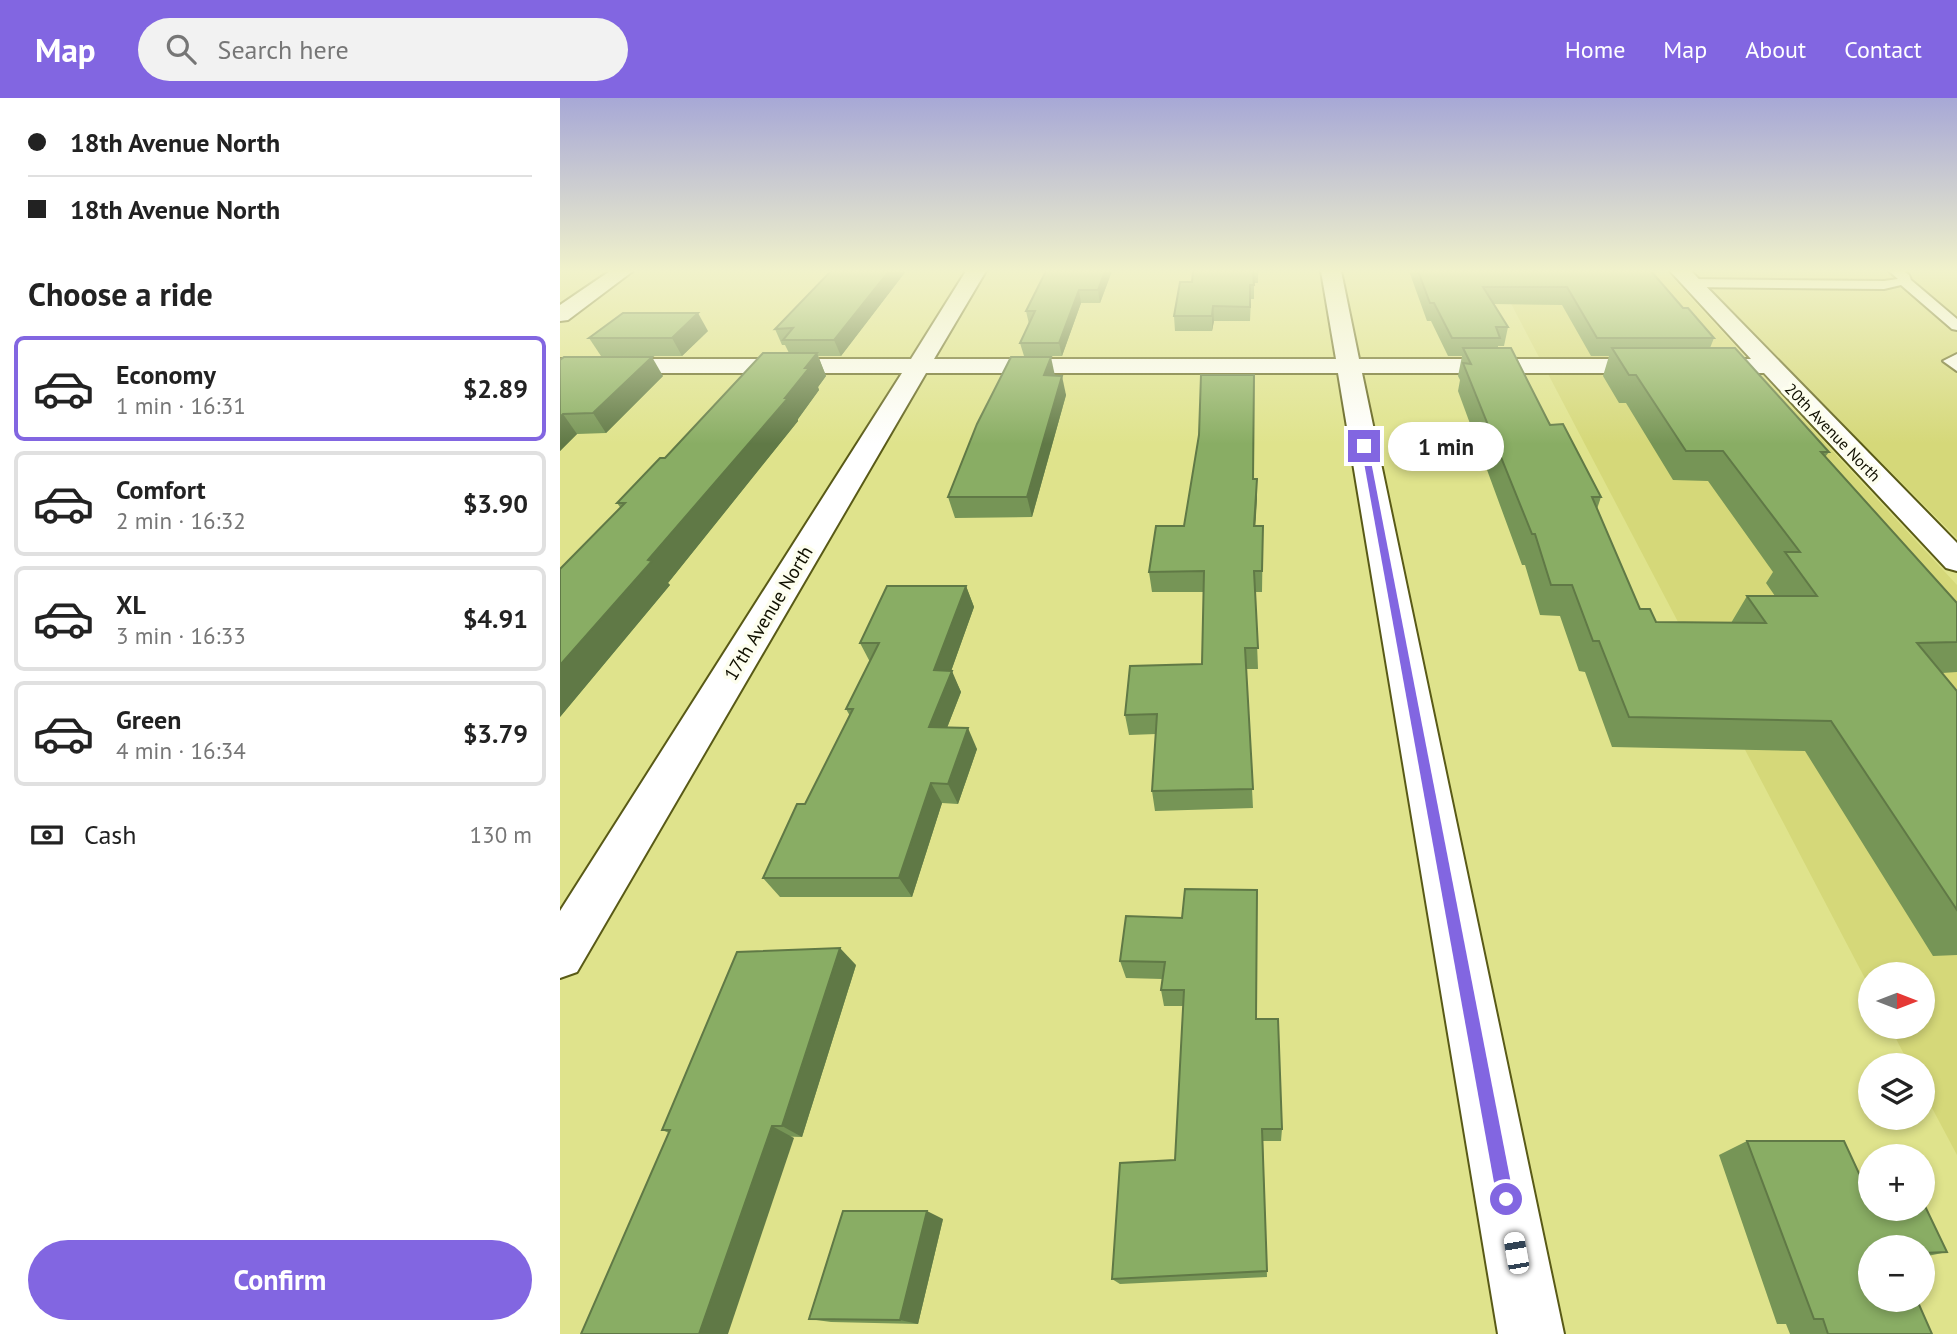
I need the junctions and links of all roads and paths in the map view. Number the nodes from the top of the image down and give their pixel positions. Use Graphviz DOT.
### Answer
graph roads {
  1 [pos="941,329"];
  2 [pos="1342,329"];
  3 [pos="1734,329"];
  4 [pos="1957,358"];
  5 [pos="560,366"];
  6 [pos="918,366"];
  7 [pos="1349,366"];
  8 [pos="1769,366"];
  9 [pos="1957,367"];
  10 [pos="1957,561"];
  11 [pos="560,955"];
  12 [pos="1531,1334"];
  1 -- 6 [label="street, 17th Avenue North"];
  2 -- 7 [label="street"];
  3 -- 8 [label="street, 20th Avenue North"];
  4 -- 9 [label="lane"];
  5 -- 6 [label="street"];
  6 -- 7 [label="street"];
  6 -- 11 [label="street, 17th Avenue North"];
  7 -- 8 [label="street"];
  7 -- 12 [label="street"];
  8 -- 10 [label="street, 20th Avenue North"];
}
